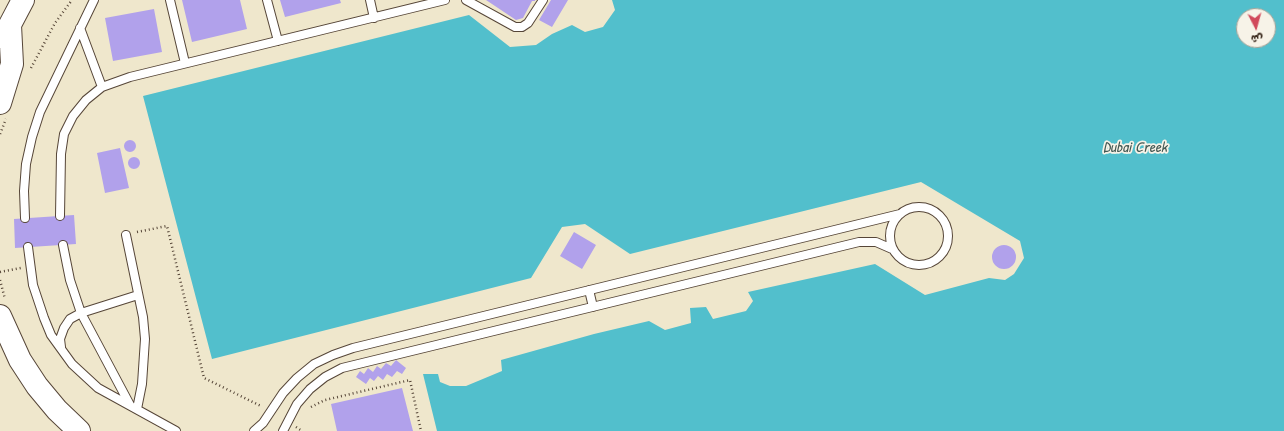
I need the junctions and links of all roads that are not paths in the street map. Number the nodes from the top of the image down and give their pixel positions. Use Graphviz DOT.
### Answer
graph roads {
  1 [pos="22,0"];
  2 [pos="95,0"];
  3 [pos="170,0"];
  4 [pos="267,0"];
  5 [pos="370,0"];
  6 [pos="445,0"];
  7 [pos="466,0"];
  8 [pos="543,0"];
  9 [pos="374,18"];
  10 [pos="10,25"];
  11 [pos="80,28"];
  12 [pos="278,41"];
  13 [pos="0,44"];
  14 [pos="186,63"];
  15 [pos="102,87"];
  16 [pos="4,109"];
  17 [pos="900,214"];
  18 [pos="60,216"];
  19 [pos="25,218"];
  20 [pos="126,235"];
  21 [pos="63,245"];
  22 [pos="28,247"];
  23 [pos="892,249"];
  24 [pos="589,290"];
  25 [pos="138,295"];
  26 [pos="594,306"];
  27 [pos="81,313"];
  28 [pos="0,316"];
  29 [pos="62,349"];
  30 [pos="133,407"];
  31 [pos="79,431"];
  32 [pos="176,431"];
  33 [pos="254,431"];
  34 [pos="284,431"];
  1 -- 10 [label="main road"];
  2 -- 11 [label="lane"];
  3 -- 14 [label="lane"];
  4 -- 12 [label="lane"];
  5 -- 9 [label="lane"];
  6 -- 9 [label="lane"];
  7 -- 8 [label="lane"];
  9 -- 12 [label="lane"];
  10 -- 13 [label="main road"];
  10 -- 16 [label="main road"];
  11 -- 15 [label="lane"];
  11 -- 19 [label="lane"];
  12 -- 14 [label="lane"];
  14 -- 15 [label="lane"];
  15 -- 18 [label="lane"];
  17 -- 23 [label="lane"];
  17 -- 23 [label="lane"];
  17 -- 24 [label="lane"];
  20 -- 25 [label="lane"];
  21 -- 27 [label="lane"];
  22 -- 29 [label="lane"];
  23 -- 26 [label="lane"];
  24 -- 26 [label="lane"];
  24 -- 33 [label="lane"];
  25 -- 27 [label="lane"];
  25 -- 30 [label="lane"];
  26 -- 34 [label="lane"];
  27 -- 29 [label="lane"];
  27 -- 30 [label="lane"];
  28 -- 31 [label="main road"];
  29 -- 30 [label="lane"];
  30 -- 32 [label="lane"];
}
